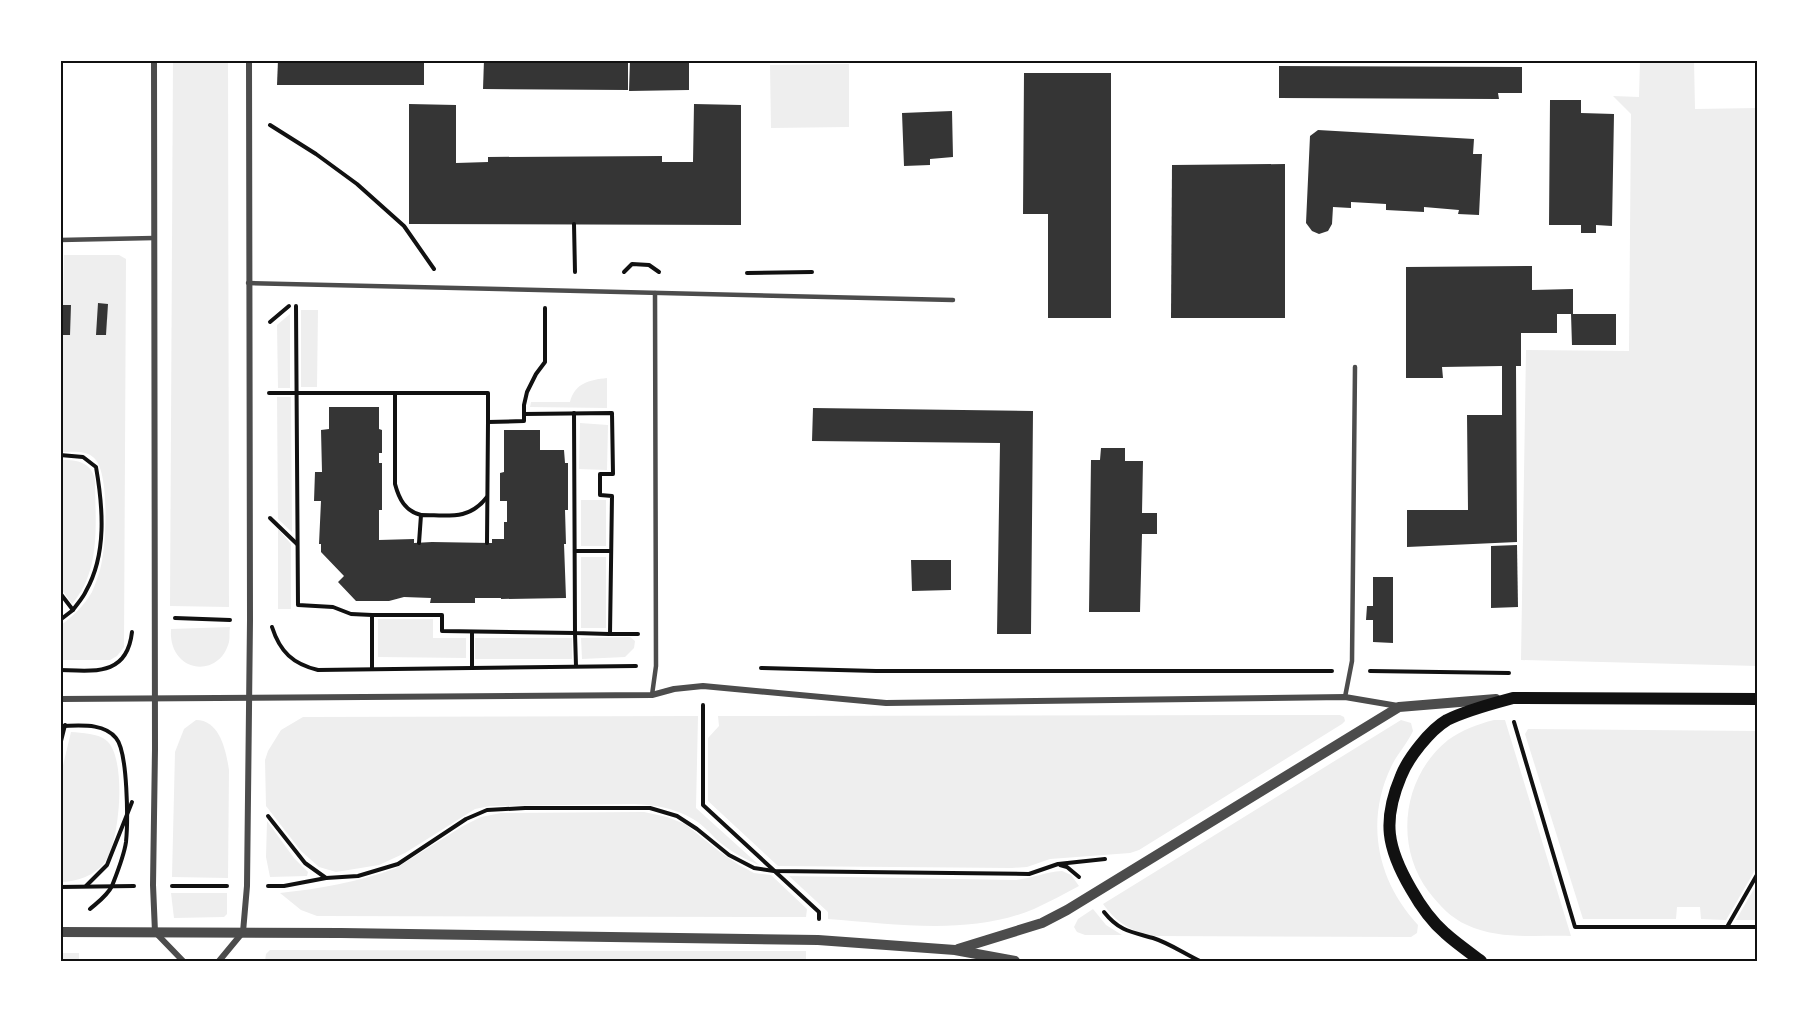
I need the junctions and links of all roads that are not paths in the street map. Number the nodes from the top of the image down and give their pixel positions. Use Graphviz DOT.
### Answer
graph roads {
  1 [pos="154,60"];
  2 [pos="249,60"];
  3 [pos="154,238"];
  4 [pos="60,240"];
  5 [pos="248,283"];
  6 [pos="655,293"];
  7 [pos="953,300"];
  8 [pos="1355,367"];
  9 [pos="651,695"];
  10 [pos="1346,697"];
  11 [pos="1513,698"];
  12 [pos="60,699"];
  13 [pos="249,699"];
  14 [pos="1758,699"];
  15 [pos="155,700"];
  16 [pos="1399,707"];
  17 [pos="60,932"];
  18 [pos="155,932"];
  19 [pos="243,932"];
  20 [pos="955,950"];
  21 [pos="183,961"];
  22 [pos="219,961"];
  23 [pos="1015,961"];
  24 [pos="1481,961"];
  1 -- 3 [label="street"];
  2 -- 5 [label="street"];
  3 -- 4 [label="lane"];
  3 -- 15 [label="street"];
  5 -- 6 [label="lane"];
  5 -- 13 [label="street"];
  6 -- 7 [label="lane"];
  6 -- 9 [label="lane"];
  8 -- 10 [label="lane"];
  9 -- 10 [label="street"];
  9 -- 13 [label="street"];
  10 -- 16 [label="street"];
  11 -- 14 [label="main road"];
  11 -- 16 [label="street"];
  11 -- 24 [label="main road"];
  12 -- 15 [label="street"];
  13 -- 15 [label="street"];
  13 -- 19 [label="street"];
  15 -- 18 [label="street"];
  16 -- 20 [label="street"];
  17 -- 18 [label="street"];
  18 -- 19 [label="street"];
  18 -- 21 [label="street"];
  19 -- 20 [label="street"];
  19 -- 22 [label="street"];
  20 -- 23 [label="street"];
}
